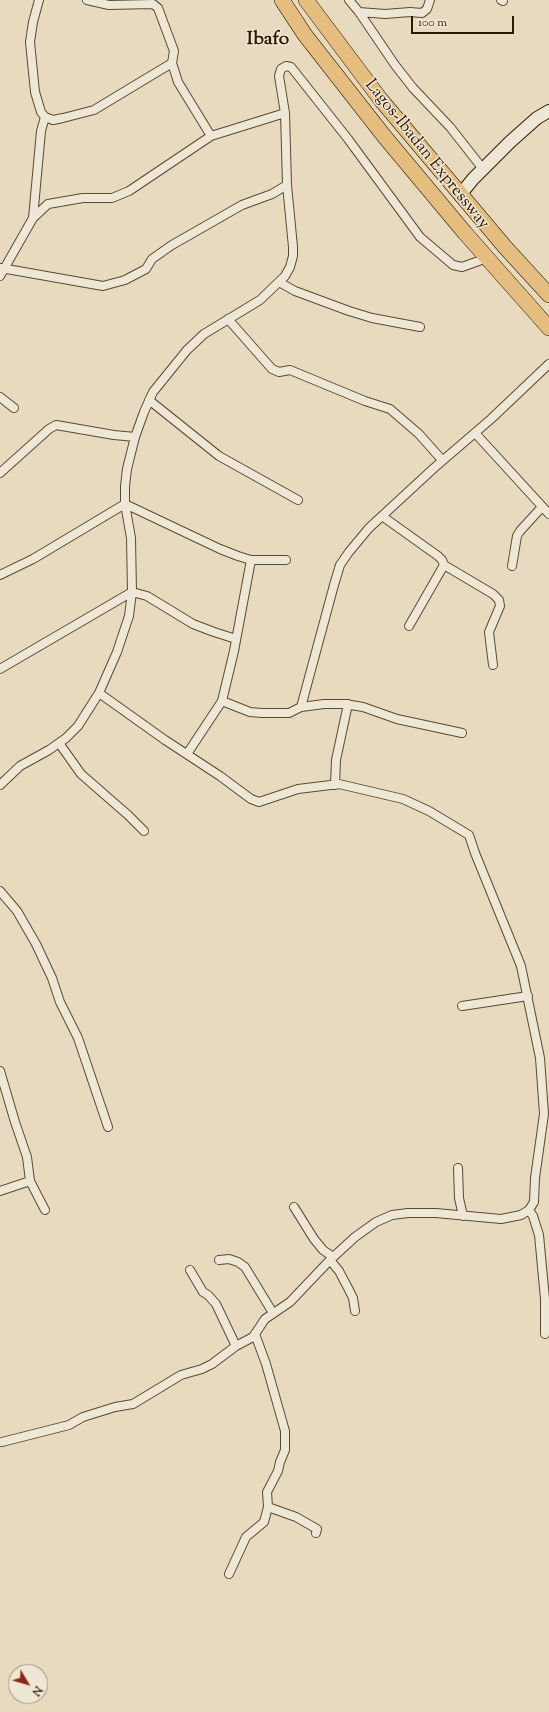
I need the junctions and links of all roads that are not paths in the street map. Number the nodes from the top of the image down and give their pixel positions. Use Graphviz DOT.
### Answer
graph roads {
  1 [pos="39,0"];
  2 [pos="87,0"];
  3 [pos="282,0"];
  4 [pos="306,0"];
  5 [pos="349,0"];
  6 [pos="430,0"];
  7 [pos="157,4"];
  8 [pos="360,12"];
  9 [pos="172,63"];
  10 [pos="549,111"];
  11 [pos="285,113"];
  12 [pos="45,117"];
  13 [pos="211,136"];
  14 [pos="483,169"];
  15 [pos="287,185"];
  16 [pos="460,194"];
  17 [pos="33,218"];
  18 [pos="487,258"];
  19 [pos="2,268"];
  20 [pos="0,276"];
  21 [pos="279,282"];
  22 [pos="549,295"];
  23 [pos="228,319"];
  24 [pos="420,327"];
  25 [pos="549,328"];
  26 [pos="549,364"];
  27 [pos="0,397"];
  28 [pos="149,400"];
  29 [pos="14,408"];
  30 [pos="475,433"];
  31 [pos="135,437"];
  32 [pos="442,460"];
  33 [pos="0,473"];
  34 [pos="298,500"];
  35 [pos="125,504"];
  36 [pos="542,507"];
  37 [pos="549,514"];
  38 [pos="382,516"];
  39 [pos="251,560"];
  40 [pos="286,560"];
  41 [pos="444,565"];
  42 [pos="512,566"];
  43 [pos="0,575"];
  44 [pos="132,592"];
  45 [pos="409,626"];
  46 [pos="236,639"];
  47 [pos="493,665"];
  48 [pos="0,669"];
  49 [pos="99,693"];
  50 [pos="222,701"];
  51 [pos="348,704"];
  52 [pos="302,707"];
  53 [pos="462,733"];
  54 [pos="59,744"];
  55 [pos="187,754"];
  56 [pos="0,785"];
  57 [pos="334,785"];
  58 [pos="144,831"];
  59 [pos="0,891"];
  60 [pos="528,996"];
  61 [pos="462,1006"];
  62 [pos="0,1071"];
  63 [pos="108,1127"];
  64 [pos="546,1127"];
  65 [pos="458,1168"];
  66 [pos="30,1181"];
  67 [pos="0,1191"];
  68 [pos="294,1206"];
  69 [pos="45,1210"];
  70 [pos="529,1210"];
  71 [pos="463,1216"];
  72 [pos="332,1259"];
  73 [pos="219,1260"];
  74 [pos="190,1270"];
  75 [pos="355,1311"];
  76 [pos="273,1314"];
  77 [pos="255,1334"];
  78 [pos="545,1334"];
  79 [pos="236,1346"];
  80 [pos="2,1442"];
  81 [pos="268,1507"];
  82 [pos="316,1533"];
  83 [pos="230,1574"];
  1 -- 12 [label="street"];
  2 -- 7 [label="street"];
  3 -- 18 [label="highway, Lagos-Ibadan Expressway"];
  4 -- 16 [label="highway, Lagos-Ibadan Expressway"];
  5 -- 8 [label="street"];
  6 -- 8 [label="street"];
  7 -- 9 [label="street"];
  8 -- 14 [label="street"];
  9 -- 12 [label="street"];
  9 -- 13 [label="street"];
  10 -- 14 [label="street"];
  11 -- 13 [label="street"];
  11 -- 15 [label="street"];
  11 -- 18 [label="street"];
  12 -- 17 [label="street"];
  13 -- 17 [label="street"];
  14 -- 16 [label="street"];
  15 -- 19 [label="street"];
  15 -- 21 [label="street"];
  16 -- 22 [label="highway, Lagos-Ibadan Expressway"];
  17 -- 19 [label="street"];
  18 -- 25 [label="highway, Lagos-Ibadan Expressway"];
  19 -- 20 [label="street"];
  21 -- 23 [label="street"];
  21 -- 24 [label="street"];
  23 -- 28 [label="street"];
  23 -- 32 [label="street"];
  26 -- 30 [label="street"];
  27 -- 29 [label="street"];
  28 -- 31 [label="street"];
  28 -- 34 [label="street"];
  30 -- 32 [label="street"];
  30 -- 36 [label="street"];
  31 -- 33 [label="street"];
  31 -- 35 [label="street"];
  32 -- 38 [label="street"];
  35 -- 39 [label="street"];
  35 -- 43 [label="street"];
  35 -- 44 [label="street"];
  36 -- 37 [label="street"];
  36 -- 42 [label="street"];
  38 -- 41 [label="street"];
  38 -- 52 [label="street"];
  39 -- 40 [label="street"];
  39 -- 46 [label="street"];
  41 -- 45 [label="street"];
  41 -- 47 [label="street"];
  44 -- 46 [label="street"];
  44 -- 48 [label="street"];
  44 -- 49 [label="street"];
  46 -- 50 [label="street"];
  49 -- 54 [label="street"];
  49 -- 55 [label="street"];
  50 -- 52 [label="street"];
  50 -- 55 [label="street"];
  51 -- 52 [label="street"];
  51 -- 53 [label="street"];
  51 -- 57 [label="street"];
  54 -- 56 [label="street"];
  54 -- 58 [label="street"];
  55 -- 57 [label="street"];
  57 -- 60 [label="street"];
  59 -- 63 [label="street"];
  60 -- 61 [label="street"];
  60 -- 64 [label="street"];
  62 -- 66 [label="street"];
  64 -- 70 [label="street"];
  65 -- 71 [label="street"];
  66 -- 67 [label="street"];
  66 -- 69 [label="street"];
  68 -- 72 [label="street"];
  70 -- 71 [label="street"];
  70 -- 78 [label="street"];
  71 -- 72 [label="street"];
  72 -- 75 [label="street"];
  72 -- 76 [label="street"];
  73 -- 76 [label="street"];
  74 -- 79 [label="street"];
  76 -- 77 [label="street"];
  77 -- 79 [label="street"];
  77 -- 81 [label="street"];
  79 -- 80 [label="street"];
  81 -- 82 [label="street"];
  81 -- 83 [label="street"];
}
